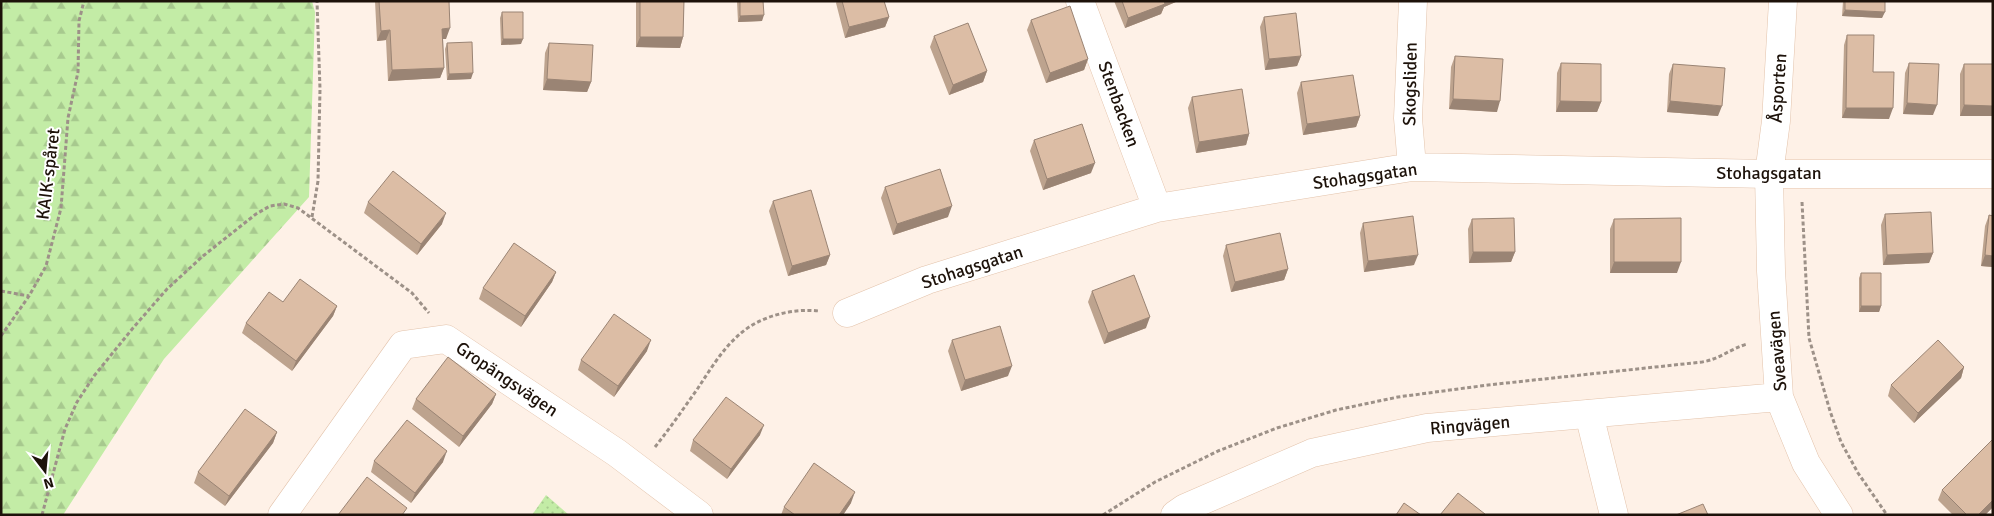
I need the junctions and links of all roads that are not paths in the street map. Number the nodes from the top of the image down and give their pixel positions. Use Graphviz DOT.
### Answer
graph roads {
  1 [pos="1080,1"];
  2 [pos="1413,1"];
  3 [pos="1783,1"];
  4 [pos="1412,167"];
  5 [pos="1769,174"];
  6 [pos="1993,174"];
  7 [pos="1157,208"];
  8 [pos="847,313"];
  9 [pos="1779,397"];
  10 [pos="1589,414"];
  11 [pos="282,515"];
  12 [pos="698,515"];
  13 [pos="1175,515"];
  14 [pos="1614,515"];
  15 [pos="1839,515"];
  1 -- 7 [label="street, Stenbacken"];
  2 -- 4 [label="street, Skogsliden"];
  3 -- 5 [label="street, Åsporten"];
  4 -- 5 [label="street, Stohagsgatan"];
  4 -- 7 [label="street, Stohagsgatan"];
  5 -- 6 [label="street, Stohagsgatan"];
  5 -- 9 [label="street, Sveavägen"];
  7 -- 8 [label="street, Stohagsgatan"];
  9 -- 10 [label="street, Ringvägen"];
  9 -- 15 [label="street, Sveavägen"];
  10 -- 13 [label="street, Ringvägen"];
  10 -- 14 [label="street"];
  11 -- 12 [label="street, Gropängsvägen"];
}
